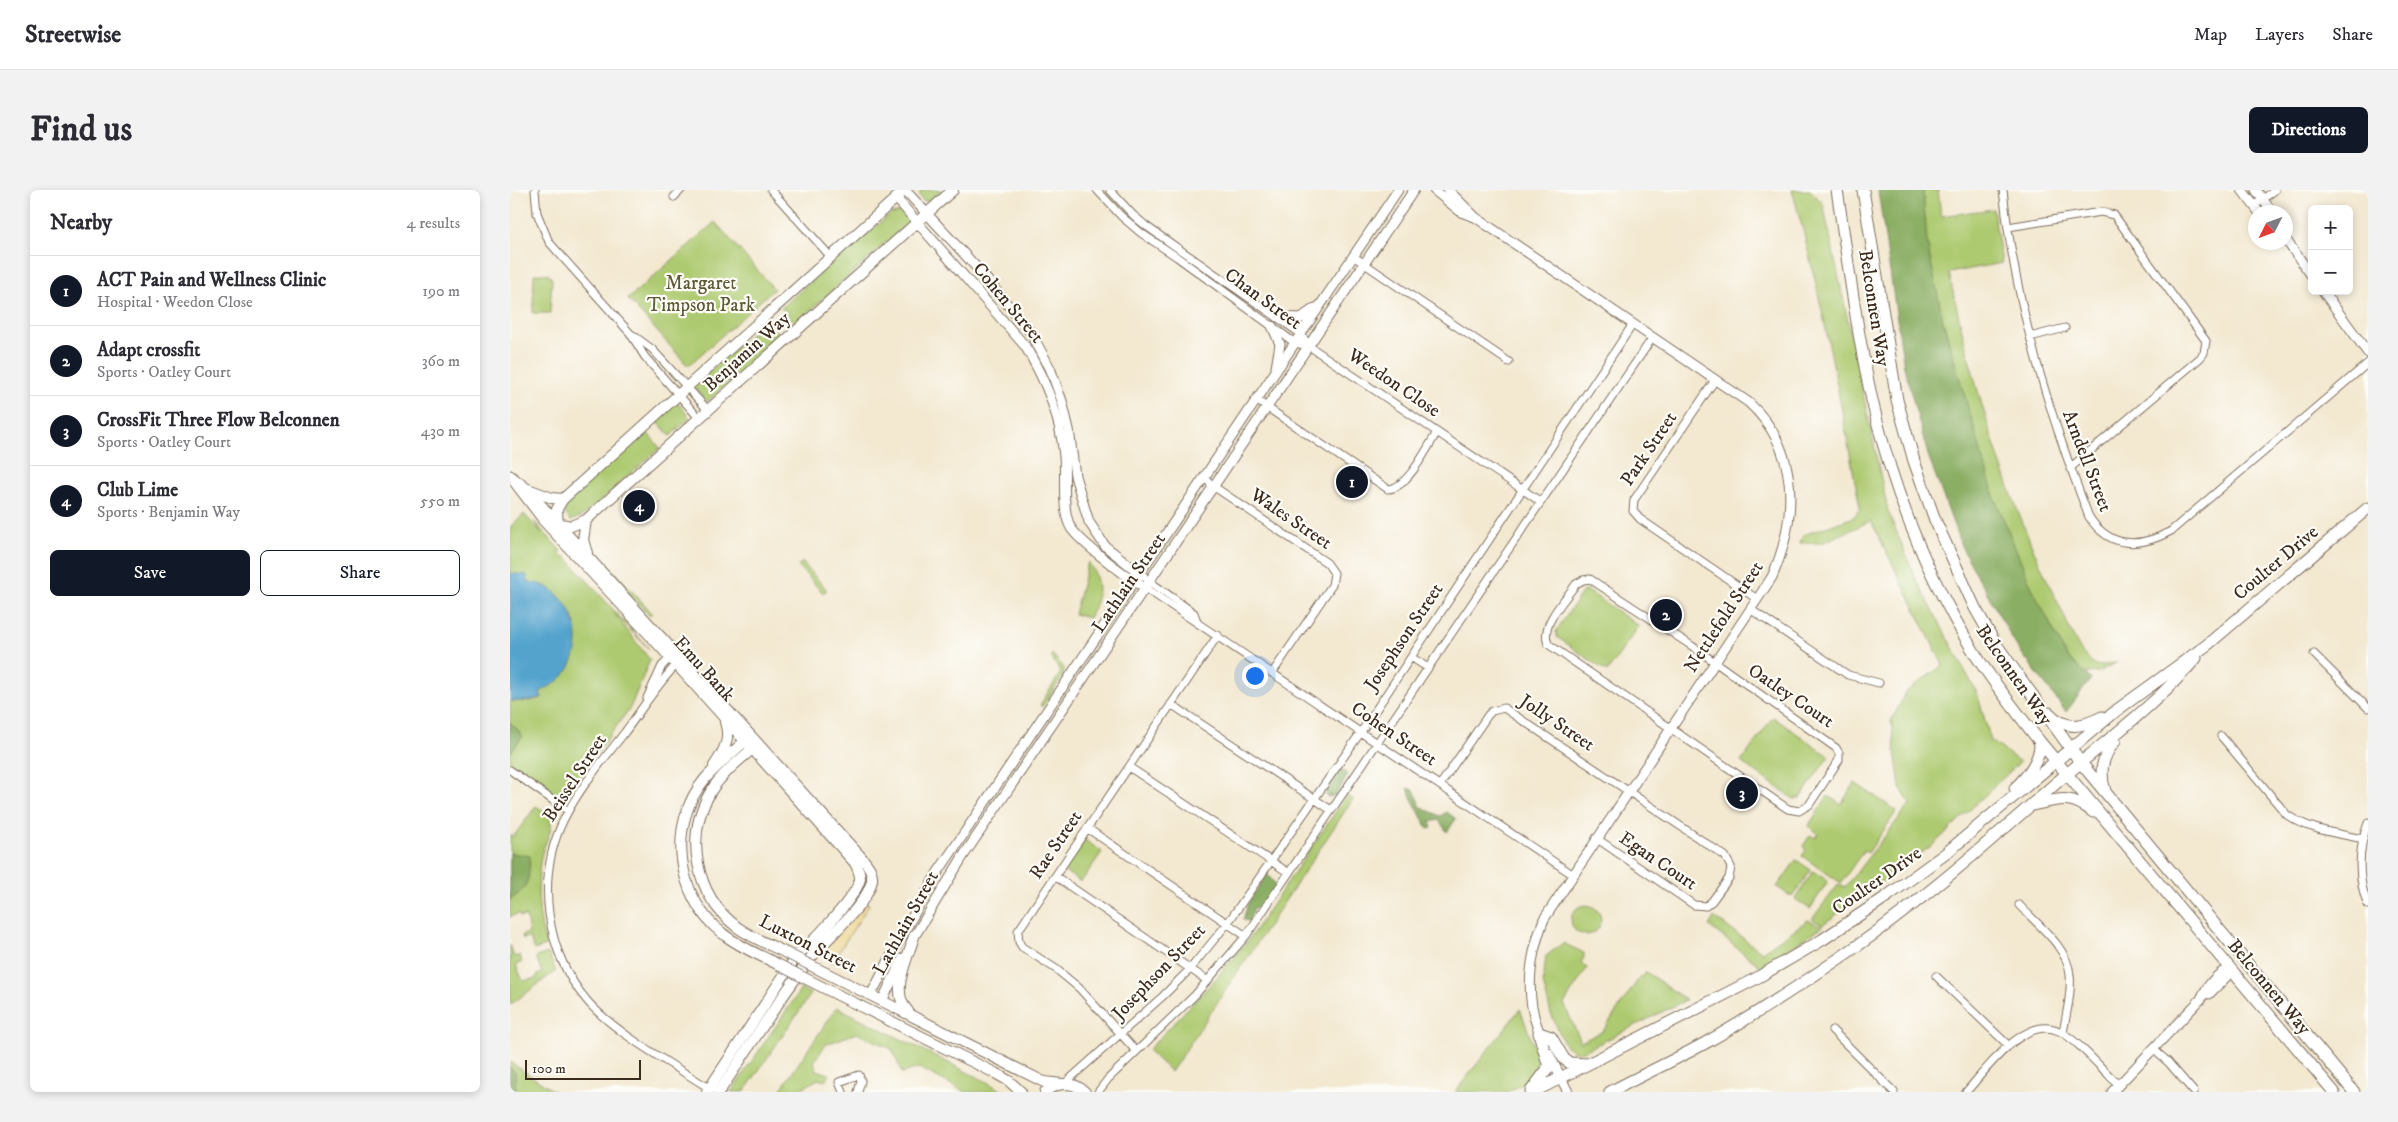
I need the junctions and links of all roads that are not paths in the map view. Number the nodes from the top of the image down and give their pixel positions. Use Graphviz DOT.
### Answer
graph roads {
  1 [pos="535,190"];
  2 [pos="681,190"];
  3 [pos="771,190"];
  4 [pos="905,190"];
  5 [pos="953,190"];
  6 [pos="1097,190"];
  7 [pos="1110,190"];
  8 [pos="1398,190"];
  9 [pos="1414,190"];
  10 [pos="1434,190"];
  11 [pos="1448,190"];
  12 [pos="1837,190"];
  13 [pos="1863,190"];
  14 [pos="2003,190"];
  15 [pos="2242,190"];
  16 [pos="2256,190"];
  17 [pos="2275,190"];
  18 [pos="674,197"];
  19 [pos="896,198"];
  20 [pos="2263,200"];
  21 [pos="2254,205"];
  22 [pos="2260,205"];
  23 [pos="2267,205"];
  24 [pos="927,213"];
  25 [pos="1475,217"];
  26 [pos="917,222"];
  27 [pos="2008,227"];
  28 [pos="2293,250"];
  29 [pos="1353,256"];
  30 [pos="831,257"];
  31 [pos="1364,263"];
  32 [pos="2308,270"];
  33 [pos="2326,295"];
  34 [pos="1320,305"];
  35 [pos="1278,317"];
  36 [pos="1632,324"];
  37 [pos="1272,326"];
  38 [pos="2065,328"];
  39 [pos="630,333"];
  40 [pos="1301,334"];
  41 [pos="1653,337"];
  42 [pos="2030,337"];
  43 [pos="1294,343"];
  44 [pos="1309,346"];
  45 [pos="2368,353"];
  46 [pos="1510,362"];
  47 [pos="2368,363"];
  48 [pos="1276,371"];
  49 [pos="1715,380"];
  50 [pos="687,387"];
  51 [pos="679,395"];
  52 [pos="1256,400"];
  53 [pos="1267,407"];
  54 [pos="708,410"];
  55 [pos="699,418"];
  56 [pos="1438,432"];
  57 [pos="2070,468"];
  58 [pos="510,476"];
  59 [pos="1204,477"];
  60 [pos="1214,486"];
  61 [pos="528,489"];
  62 [pos="1522,489"];
  63 [pos="563,499"];
  64 [pos="1541,502"];
  65 [pos="2368,508"];
  66 [pos="543,520"];
  67 [pos="586,520"];
  68 [pos="557,524"];
  69 [pos="559,537"];
  70 [pos="588,555"];
  71 [pos="1136,577"];
  72 [pos="1147,584"];
  73 [pos="1757,599"];
  74 [pos="1750,609"];
  75 [pos="1218,635"];
  76 [pos="2207,645"];
  77 [pos="2314,654"];
  78 [pos="1410,656"];
  79 [pos="676,658"];
  80 [pos="1714,663"];
  81 [pos="1428,668"];
  82 [pos="1273,672"];
  83 [pos="2019,678"];
  84 [pos="1879,683"];
  85 [pos="1171,704"];
  86 [pos="2368,708"];
  87 [pos="2117,710"];
  88 [pos="724,718"];
  89 [pos="2128,723"];
  90 [pos="1670,728"];
  91 [pos="1360,732"];
  92 [pos="2221,736"];
  93 [pos="752,742"];
  94 [pos="2040,742"];
  95 [pos="1377,743"];
  96 [pos="2070,749"];
  97 [pos="2056,762"];
  98 [pos="2081,763"];
  99 [pos="1129,766"];
  100 [pos="510,770"];
  101 [pos="2067,775"];
  102 [pos="705,779"];
  103 [pos="1440,785"];
  104 [pos="1628,790"];
  105 [pos="2107,796"];
  106 [pos="1314,799"];
  107 [pos="2031,806"];
  108 [pos="1331,810"];
  109 [pos="568,811"];
  110 [pos="2368,823"];
  111 [pos="1088,828"];
  112 [pos="2113,830"];
  113 [pos="1596,838"];
  114 [pos="2362,839"];
  115 [pos="1945,854"];
  116 [pos="1271,861"];
  117 [pos="1289,873"];
  118 [pos="1572,874"];
  119 [pos="1055,876"];
  120 [pos="2368,904"];
  121 [pos="2019,905"];
  122 [pos="1228,924"];
  123 [pos="914,936"];
  124 [pos="1246,936"];
  125 [pos="2226,939"];
  126 [pos="2230,968"];
  127 [pos="1190,969"];
  128 [pos="1936,976"];
  129 [pos="2257,976"];
  130 [pos="1208,981"];
  131 [pos="871,995"];
  132 [pos="882,1000"];
  133 [pos="865,1008"];
  134 [pos="875,1013"];
  135 [pos="932,1026"];
  136 [pos="1832,1030"];
  137 [pos="1539,1033"];
  138 [pos="2063,1033"];
  139 [pos="1121,1034"];
  140 [pos="2009,1046"];
  141 [pos="2153,1049"];
  142 [pos="1136,1051"];
  143 [pos="1588,1064"];
  144 [pos="1561,1078"];
  145 [pos="1063,1084"];
  146 [pos="2116,1089"];
  147 [pos="712,1091"];
  148 [pos="1614,1091"];
  149 [pos="843,1092"];
  150 [pos="858,1092"];
  151 [pos="1021,1092"];
  152 [pos="1045,1092"];
  153 [pos="1084,1092"];
  154 [pos="1098,1092"];
  155 [pos="1532,1092"];
  156 [pos="1568,1092"];
  157 [pos="1894,1092"];
  158 [pos="1966,1092"];
  159 [pos="2194,1092"];
  160 [pos="2334,1092"];
  161 [pos="2354,1092"];
  1 -- 39 [label="street"];
  2 -- 18 [label="street"];
  3 -- 30 [label="street"];
  4 -- 19 [label="main road, Benjamin Way"];
  4 -- 24 [label="street, Cohen Street"];
  5 -- 24 [label="main road, Benjamin Way"];
  6 -- 37 [label="street, Chan Street"];
  7 -- 35 [label="street, Chan Street"];
  8 -- 29 [label="street, Lathlain Street"];
  9 -- 31 [label="street, Lathlain Street"];
  10 -- 25 [label="street, Nettlefold Street"];
  11 -- 25 [label="street, Nettlefold Street"];
  12 -- 94 [label="main road, Belconnen Way"];
  13 -- 83 [label="main road, Belconnen Way"];
  14 -- 27 [label="street, Arndell Street"];
  15 -- 21 [label="street"];
  16 -- 20 [label="street"];
  17 -- 20 [label="street"];
  19 -- 26 [label="street, Cohen Street"];
  19 -- 30 [label="main road, Benjamin Way"];
  20 -- 22 [label="street"];
  20 -- 23 [label="street"];
  24 -- 26 [label="main road, Benjamin Way"];
  24 -- 71 [label="street, Cohen Street"];
  25 -- 36 [label="street, Nettlefold Street"];
  26 -- 54 [label="main road, Benjamin Way"];
  26 -- 71 [label="street, Cohen Street"];
  27 -- 42 [label="street, Arndell Street"];
  27 -- 57 [label="street"];
  28 -- 32 [label="street"];
  29 -- 31 [label="street"];
  29 -- 34 [label="street, Lathlain Street"];
  30 -- 50 [label="main road, Benjamin Way"];
  31 -- 44 [label="street, Lathlain Street"];
  31 -- 46 [label="street"];
  33 -- 45 [label="street"];
  34 -- 35 [label="street"];
  34 -- 40 [label="street, Lathlain Street"];
  35 -- 40 [label="street, Chan Street"];
  36 -- 41 [label="street, Nettlefold Street"];
  36 -- 62 [label="street, Josephson Street"];
  37 -- 43 [label="street, Chan Street"];
  37 -- 48 [label="street"];
  38 -- 42 [label="street"];
  39 -- 50 [label="street"];
  39 -- 51 [label="street"];
  40 -- 43 [label="street, Lathlain Street"];
  40 -- 44 [label="street, Chan Street"];
  41 -- 49 [label="street, Nettlefold Street"];
  41 -- 64 [label="street, Josephson Street"];
  42 -- 57 [label="street, Arndell Street"];
  43 -- 44 [label="street, Chan Street"];
  43 -- 48 [label="street, Lathlain Street"];
  44 -- 53 [label="street, Lathlain Street"];
  44 -- 56 [label="street, Weedon Close"];
  47 -- 57 [label="street, Arndell Street"];
  48 -- 52 [label="street, Lathlain Street"];
  49 -- 73 [label="street, Nettlefold Street"];
  49 -- 73 [label="street, Park Street"];
  50 -- 51 [label="main road, Benjamin Way"];
  50 -- 54 [label="street"];
  51 -- 55 [label="street"];
  51 -- 63 [label="main road, Benjamin Way"];
  52 -- 53 [label="street, Weedon Close"];
  52 -- 59 [label="street, Lathlain Street"];
  53 -- 56 [label="street, Weedon Close"];
  53 -- 60 [label="street, Lathlain Street"];
  54 -- 55 [label="main road, Benjamin Way"];
  55 -- 67 [label="main road, Benjamin Way"];
  56 -- 62 [label="street"];
  58 -- 61 [label="street, Emu Bank"];
  58 -- 66 [label="street, Emu Bank"];
  59 -- 60 [label="street, Wales Street"];
  59 -- 71 [label="street, Lathlain Street"];
  60 -- 72 [label="street, Lathlain Street"];
  60 -- 82 [label="street, Wales Street"];
  61 -- 63 [label="main road"];
  61 -- 68 [label="street, Emu Bank"];
  62 -- 64 [label="street"];
  62 -- 78 [label="street, Josephson Street"];
  63 -- 68 [label="main road"];
  64 -- 81 [label="street, Josephson Street"];
  65 -- 76 [label="main road, Coulter Drive"];
  66 -- 68 [label="main road"];
  66 -- 69 [label="main road, Emu Bank"];
  67 -- 68 [label="main road"];
  67 -- 70 [label="main road"];
  68 -- 69 [label="main road"];
  68 -- 70 [label="main road, Emu Bank"];
  69 -- 79 [label="main road, Emu Bank"];
  70 -- 79 [label="main road, Emu Bank"];
  71 -- 72 [label="street, Cohen Street"];
  71 -- 131 [label="street, Lathlain Street"];
  72 -- 75 [label="street, Cohen Street"];
  72 -- 123 [label="street, Lathlain Street"];
  73 -- 74 [label="street, Nettlefold Street"];
  74 -- 80 [label="street, Nettlefold Street"];
  74 -- 84 [label="street"];
  75 -- 82 [label="street, Cohen Street"];
  75 -- 85 [label="street, Rae Street"];
  76 -- 87 [label="main road, Coulter Drive"];
  76 -- 89 [label="main road, Coulter Drive"];
  77 -- 86 [label="street"];
  78 -- 81 [label="street"];
  78 -- 91 [label="street, Josephson Street"];
  79 -- 88 [label="main road, Emu Bank"];
  79 -- 93 [label="main road, Emu Bank"];
  79 -- 109 [label="street, Beissel Street"];
  80 -- 90 [label="street, Nettlefold Street"];
  80 -- 90 [label="street, Oatley Court"];
  80 -- 90 [label="street, Oatley Court"];
  81 -- 95 [label="street, Josephson Street"];
  82 -- 91 [label="street, Cohen Street"];
  83 -- 87 [label="main road"];
  83 -- 96 [label="main road, Belconnen Way"];
  85 -- 99 [label="street, Rae Street"];
  85 -- 106 [label="street"];
  87 -- 96 [label="main road, Coulter Drive"];
  88 -- 93 [label="main road, Emu Bank"];
  88 -- 102 [label="main road"];
  89 -- 98 [label="main road, Coulter Drive"];
  89 -- 105 [label="main road"];
  90 -- 104 [label="street, Nettlefold Street"];
  91 -- 95 [label="street, Cohen Street"];
  91 -- 106 [label="street, Josephson Street"];
  92 -- 114 [label="street"];
  93 -- 102 [label="main road, Luxton Street"];
  93 -- 131 [label="main road, Luxton Street, bridge"];
  93 -- 147 [label="main road, Emu Bank"];
  93 -- 147 [label="main road, Emu Bank"];
  94 -- 97 [label="main road, Belconnen Way"];
  94 -- 115 [label="main road"];
  95 -- 103 [label="street, Cohen Street"];
  95 -- 108 [label="street, Josephson Street"];
  96 -- 97 [label="main road, Coulter Drive"];
  96 -- 98 [label="main road, Belconnen Way"];
  97 -- 101 [label="main road, Belconnen Way"];
  97 -- 115 [label="main road, Coulter Drive"];
  98 -- 101 [label="main road, Coulter Drive"];
  98 -- 105 [label="main road, Belconnen Way"];
  99 -- 111 [label="street, Rae Street"];
  99 -- 116 [label="street"];
  100 -- 109 [label="street"];
  101 -- 107 [label="main road, Coulter Drive"];
  101 -- 112 [label="main road, Belconnen Way"];
  102 -- 133 [label="main road, Luxton Street, bridge"];
  103 -- 104 [label="street, Jolly Street"];
  103 -- 118 [label="street, Cohen Street"];
  104 -- 113 [label="street, Nettlefold Street"];
  104 -- 113 [label="street, Egan Court"];
  105 -- 125 [label="main road, Belconnen Way"];
  106 -- 108 [label="street"];
  106 -- 116 [label="street, Josephson Street"];
  107 -- 112 [label="main road"];
  107 -- 148 [label="main road, Coulter Drive"];
  108 -- 117 [label="street, Josephson Street"];
  109 -- 147 [label="street, Beissel Street"];
  110 -- 114 [label="street"];
  111 -- 119 [label="street, Rae Street"];
  111 -- 122 [label="street"];
  112 -- 126 [label="main road, Belconnen Way"];
  113 -- 118 [label="street, Nettlefold Street"];
  114 -- 120 [label="street"];
  115 -- 143 [label="main road, Coulter Drive"];
  116 -- 117 [label="street"];
  116 -- 122 [label="street, Josephson Street"];
  117 -- 124 [label="street, Josephson Street"];
  118 -- 137 [label="street, Nettlefold Street"];
  119 -- 127 [label="street"];
  119 -- 139 [label="street, Rae Street"];
  121 -- 138 [label="street"];
  122 -- 124 [label="street"];
  122 -- 127 [label="street, Josephson Street"];
  123 -- 132 [label="street, Lathlain Street"];
  123 -- 135 [label="main road"];
  124 -- 130 [label="street, Josephson Street"];
  125 -- 126 [label="main road"];
  125 -- 129 [label="main road, Belconnen Way"];
  126 -- 129 [label="main road"];
  126 -- 141 [label="street"];
  126 -- 160 [label="main road, Belconnen Way"];
  127 -- 130 [label="street"];
  127 -- 139 [label="street, Josephson Street"];
  128 -- 140 [label="street"];
  129 -- 161 [label="main road, Belconnen Way"];
  130 -- 142 [label="street, Josephson Street"];
  131 -- 132 [label="main road, Luxton Street"];
  131 -- 133 [label="main road"];
  132 -- 134 [label="main road"];
  132 -- 135 [label="main road, Luxton Street"];
  133 -- 134 [label="main road, Luxton Street"];
  134 -- 151 [label="main road, Luxton Street"];
  135 -- 145 [label="main road, Luxton Street"];
  136 -- 157 [label="street"];
  137 -- 143 [label="main road"];
  137 -- 144 [label="street, Nettlefold Street"];
  137 -- 155 [label="main road"];
  138 -- 140 [label="street"];
  138 -- 146 [label="street"];
  139 -- 142 [label="street, Rae Street"];
  139 -- 145 [label="street, Josephson Street"];
  140 -- 158 [label="street"];
  141 -- 146 [label="street"];
  141 -- 159 [label="street"];
  142 -- 154 [label="street, Josephson Street"];
  143 -- 144 [label="main road, Coulter Drive"];
  144 -- 155 [label="main road, Coulter Drive"];
  144 -- 156 [label="street, Nettlefold Street"];
  145 -- 152 [label="main road"];
  145 -- 153 [label="main road, Luxton Street"];
  149 -- 150 [label="street"];
}
